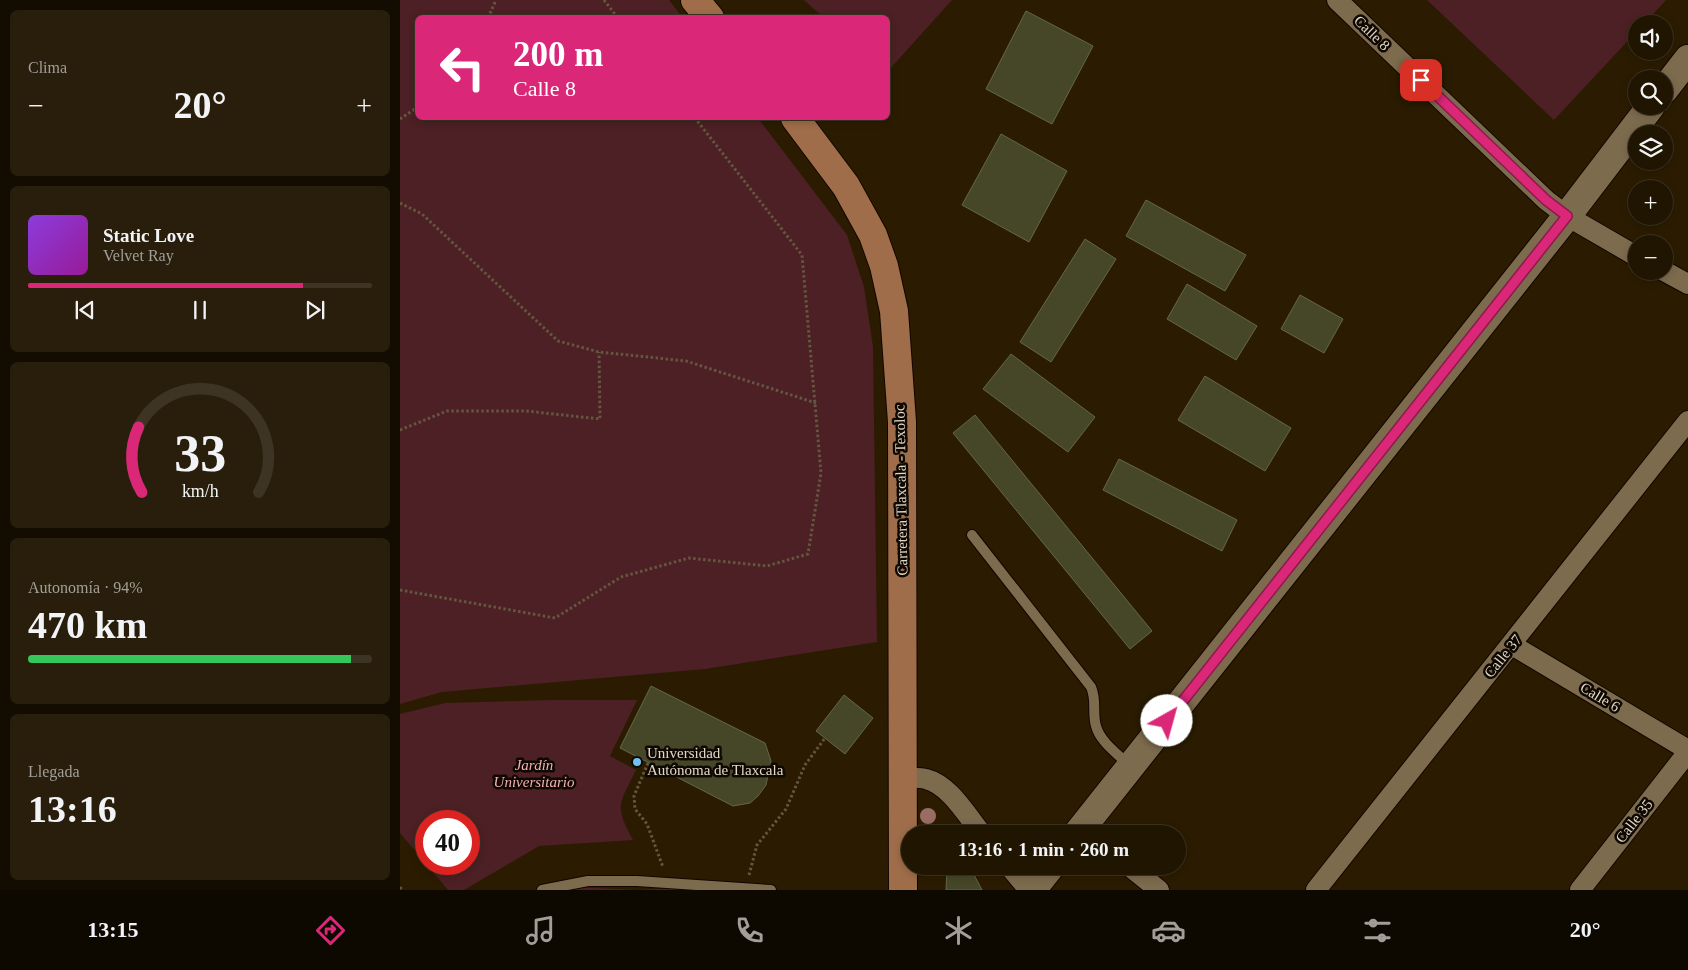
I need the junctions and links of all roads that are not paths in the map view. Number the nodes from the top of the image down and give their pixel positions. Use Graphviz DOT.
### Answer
graph roads {
  1 [pos="695,0"];
  2 [pos="1337,0"];
  3 [pos="708,15"];
  4 [pos="1688,59"];
  5 [pos="1673,78"];
  6 [pos="1645,115"];
  7 [pos="796,120"];
  8 [pos="1567,216"];
  9 [pos="1628,251"];
  10 [pos="1673,276"];
  11 [pos="1688,284"];
  12 [pos="1688,422"];
  13 [pos="972,535"];
  14 [pos="1512,645"];
  15 [pos="1688,751"];
  16 [pos="1131,766"];
  17 [pos="903,778"];
  18 [pos="974,825"];
  19 [pos="1087,825"];
  20 [pos="1017,875"];
  21 [pos="1043,875"];
  22 [pos="1140,875"];
  23 [pos="542,890"];
  24 [pos="771,890"];
  25 [pos="903,890"];
  26 [pos="1030,890"];
  27 [pos="1159,890"];
  28 [pos="1316,890"];
  29 [pos="1580,890"];
  1 -- 3 [label="main road"];
  2 -- 8 [label="street, Calle 8"];
  4 -- 5 [label="street"];
  6 -- 8 [label="street"];
  7 -- 17 [label="main road, Carretera Tlaxcala - Texoloc"];
  8 -- 9 [label="street, Calle 8"];
  8 -- 16 [label="street"];
  10 -- 11 [label="street"];
  12 -- 14 [label="street, Calle 37"];
  13 -- 16 [label="lane"];
  14 -- 15 [label="street, Calle 6"];
  14 -- 28 [label="street, Calle 37"];
  15 -- 29 [label="street, Calle 35"];
  16 -- 19 [label="street"];
  17 -- 18 [label="street"];
  17 -- 25 [label="main road, Carretera Tlaxcala - Texoloc"];
  20 -- 26 [label="street"];
  21 -- 26 [label="street"];
  22 -- 27 [label="street"];
  23 -- 24 [label="lane"];
}
